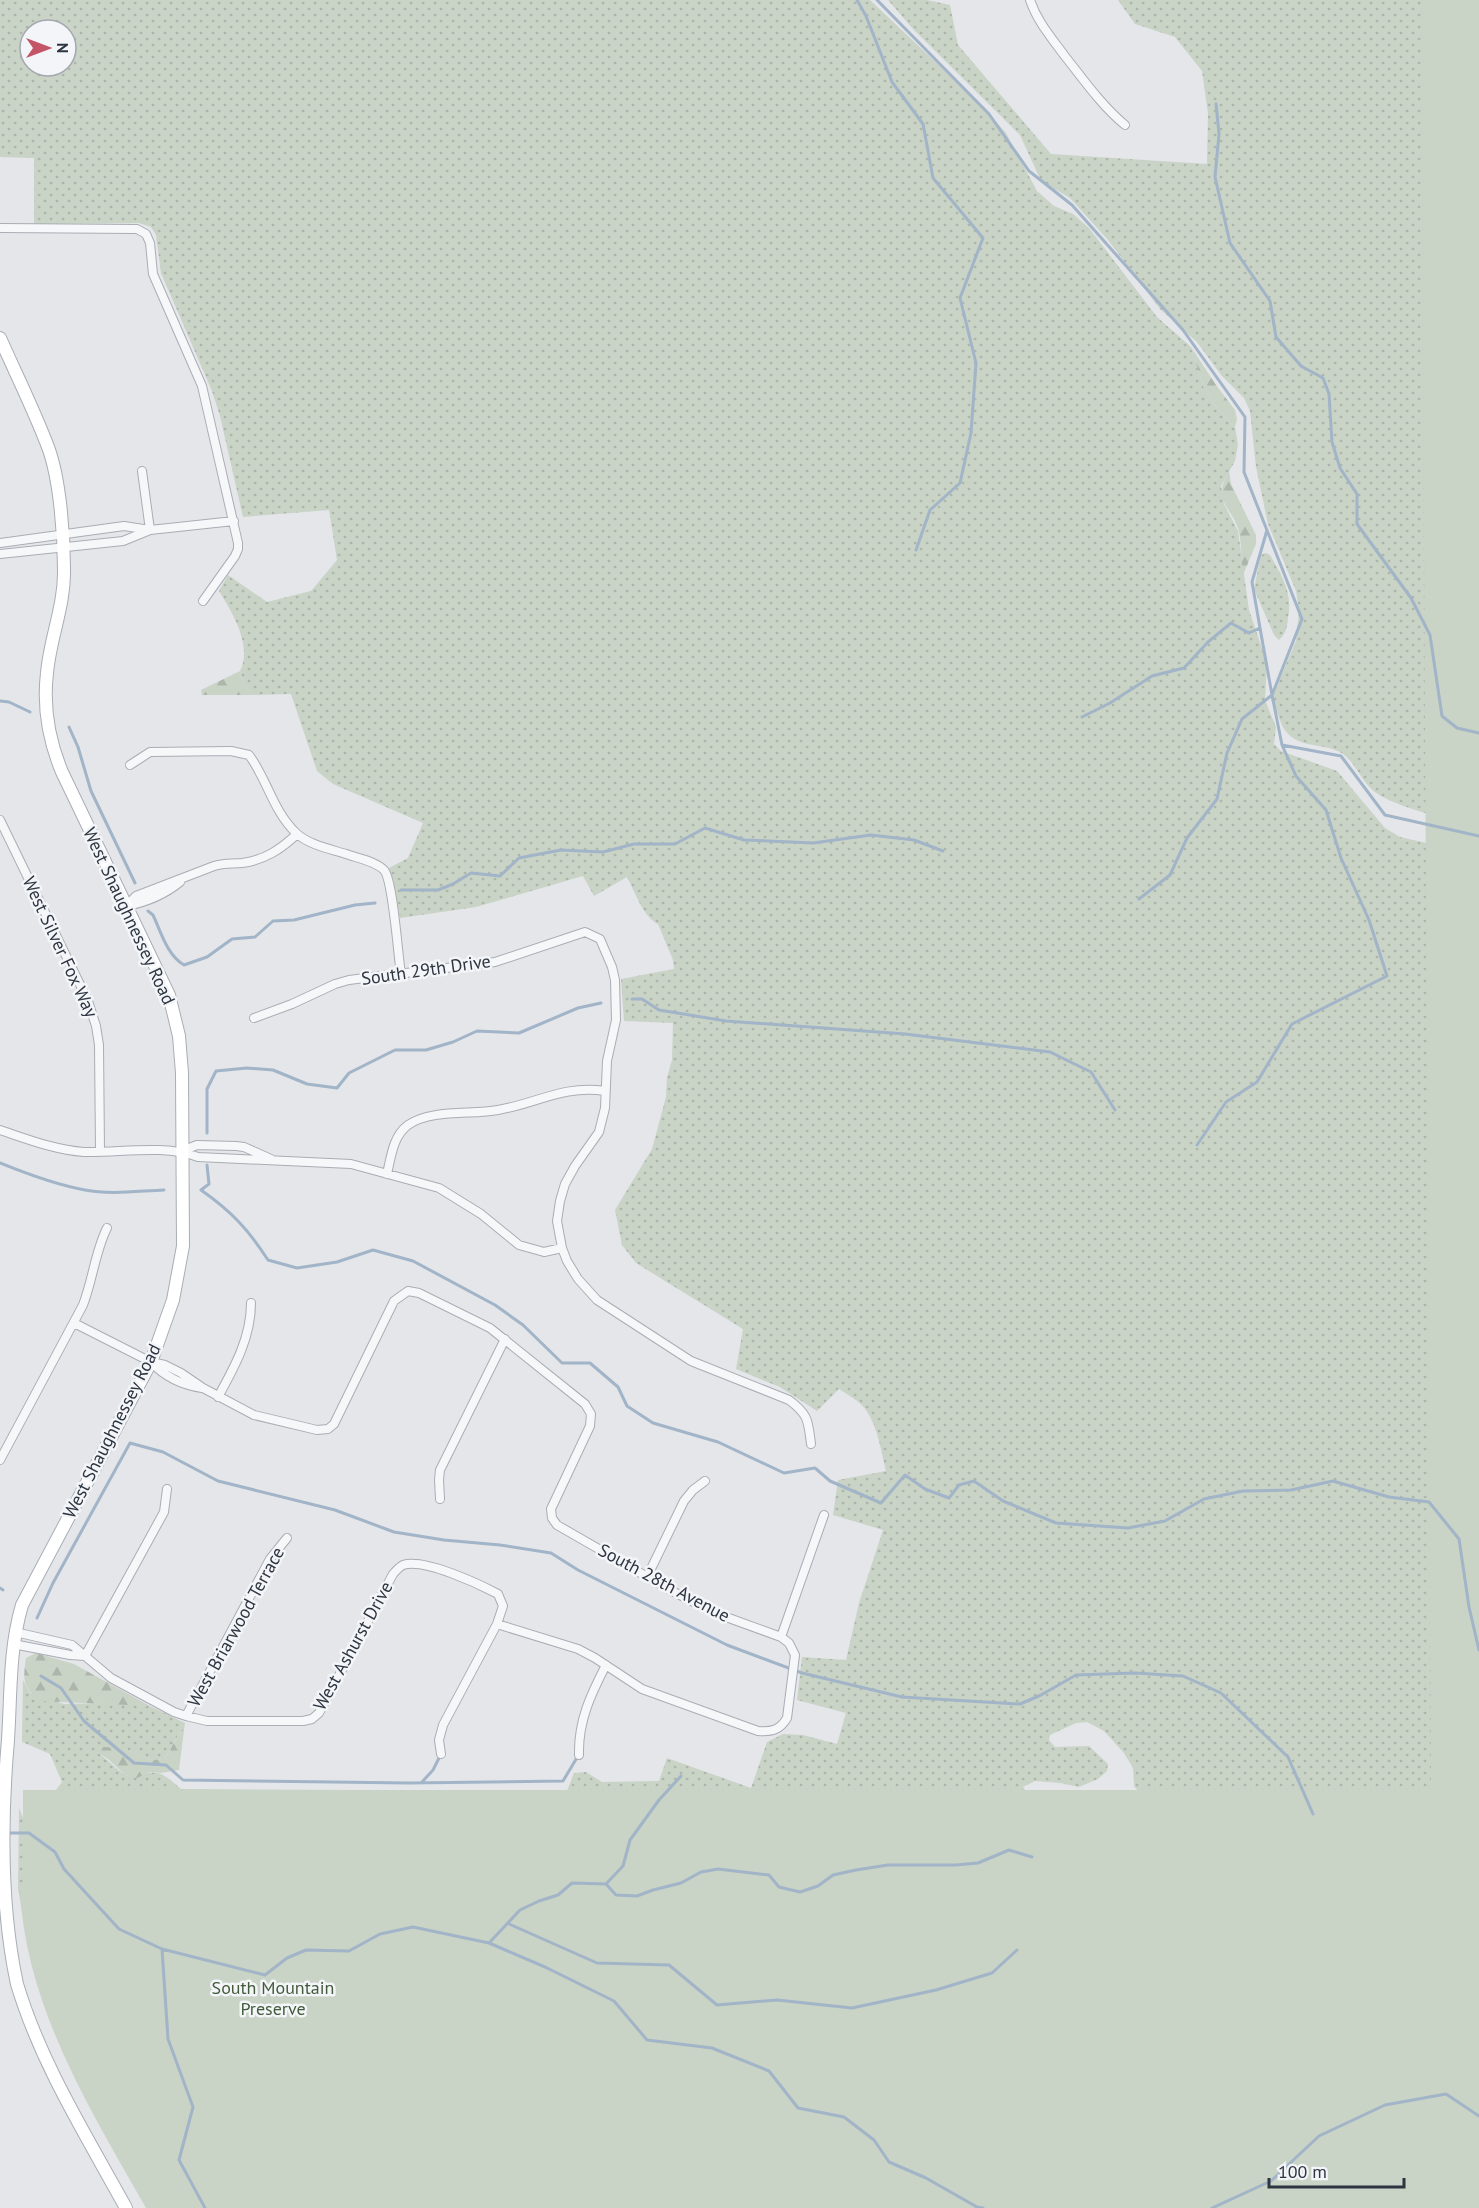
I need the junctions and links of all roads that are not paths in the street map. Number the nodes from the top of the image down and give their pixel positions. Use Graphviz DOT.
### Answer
graph roads {
  1 [pos="1030,0"];
  2 [pos="1125,125"];
  3 [pos="0,228"];
  4 [pos="0,338"];
  5 [pos="142,471"];
  6 [pos="234,521"];
  7 [pos="104,529"];
  8 [pos="150,530"];
  9 [pos="62,534"];
  10 [pos="23,539"];
  11 [pos="0,543"];
  12 [pos="106,543"];
  13 [pos="63,548"];
  14 [pos="24,552"];
  15 [pos="0,554"];
  16 [pos="203,601"];
  17 [pos="130,765"];
  18 [pos="0,820"];
  19 [pos="297,834"];
  20 [pos="126,906"];
  21 [pos="401,974"];
  22 [pos="254,1018"];
  23 [pos="605,1091"];
  24 [pos="0,1130"];
  25 [pos="226,1146"];
  26 [pos="100,1151"];
  27 [pos="183,1152"];
  28 [pos="225,1158"];
  29 [pos="274,1160"];
  30 [pos="387,1174"];
  31 [pos="107,1228"];
  32 [pos="562,1248"];
  33 [pos="251,1303"];
  34 [pos="74,1323"];
  35 [pos="506,1339"];
  36 [pos="151,1362"];
  37 [pos="218,1397"];
  38 [pos="811,1444"];
  39 [pos="0,1460"];
  40 [pos="705,1481"];
  41 [pos="167,1489"];
  42 [pos="441,1499"];
  43 [pos="824,1515"];
  44 [pos="286,1538"];
  45 [pos="647,1577"];
  46 [pos="497,1624"];
  47 [pos="781,1637"];
  48 [pos="14,1638"];
  49 [pos="60,1642"];
  50 [pos="57,1653"];
  51 [pos="85,1656"];
  52 [pos="606,1665"];
  53 [pos="5,1692"];
  54 [pos="186,1716"];
  55 [pos="441,1754"];
  56 [pos="579,1755"];
  57 [pos="2,1784"];
  58 [pos="1,1870"];
  59 [pos="126,2208"];
  1 -- 2 [label="street"];
  3 -- 6 [label="street"];
  4 -- 9 [label="street, West Shaughnessey Road"];
  5 -- 8 [label="street"];
  6 -- 8 [label="street"];
  6 -- 16 [label="street"];
  7 -- 8 [label="street"];
  7 -- 9 [label="street"];
  7 -- 12 [label="street"];
  8 -- 12 [label="street"];
  9 -- 10 [label="street"];
  9 -- 13 [label="street, West Shaughnessey Road"];
  10 -- 11 [label="street"];
  10 -- 14 [label="street"];
  12 -- 13 [label="street"];
  13 -- 14 [label="street"];
  13 -- 20 [label="street, West Shaughnessey Road"];
  14 -- 15 [label="street"];
  17 -- 19 [label="street"];
  18 -- 26 [label="street, West Silver Fox Way"];
  19 -- 20 [label="street"];
  19 -- 21 [label="street"];
  20 -- 27 [label="street, West Shaughnessey Road"];
  21 -- 22 [label="street, South 29th Drive"];
  21 -- 23 [label="street, South 29th Drive"];
  23 -- 30 [label="street"];
  23 -- 32 [label="street"];
  24 -- 26 [label="street"];
  25 -- 27 [label="street"];
  25 -- 28 [label="street"];
  25 -- 29 [label="street"];
  26 -- 27 [label="street"];
  27 -- 28 [label="street"];
  27 -- 36 [label="street, West Shaughnessey Road"];
  28 -- 29 [label="street"];
  29 -- 30 [label="street"];
  30 -- 32 [label="street"];
  31 -- 34 [label="street"];
  32 -- 38 [label="street"];
  33 -- 37 [label="street"];
  34 -- 36 [label="street"];
  34 -- 39 [label="street"];
  35 -- 37 [label="street"];
  35 -- 42 [label="street"];
  35 -- 45 [label="street, South 28th Avenue"];
  36 -- 37 [label="street"];
  36 -- 48 [label="street, West Shaughnessey Road"];
  40 -- 45 [label="street"];
  41 -- 51 [label="street"];
  43 -- 47 [label="street"];
  44 -- 54 [label="street, West Briarwood Terrace"];
  45 -- 47 [label="street, South 28th Avenue"];
  46 -- 52 [label="street"];
  46 -- 54 [label="street, West Ashurst Drive"];
  46 -- 55 [label="street"];
  47 -- 52 [label="street"];
  48 -- 49 [label="street"];
  48 -- 50 [label="street"];
  48 -- 53 [label="street, West Shaughnessey Road"];
  49 -- 50 [label="street"];
  49 -- 51 [label="street"];
  50 -- 51 [label="street"];
  51 -- 54 [label="street"];
  52 -- 56 [label="street"];
  53 -- 57 [label="street, West Shaughnessey Road"];
  57 -- 58 [label="street, West Shaughnessey Road"];
  58 -- 59 [label="street, West Shaughnessey Road"];
}
